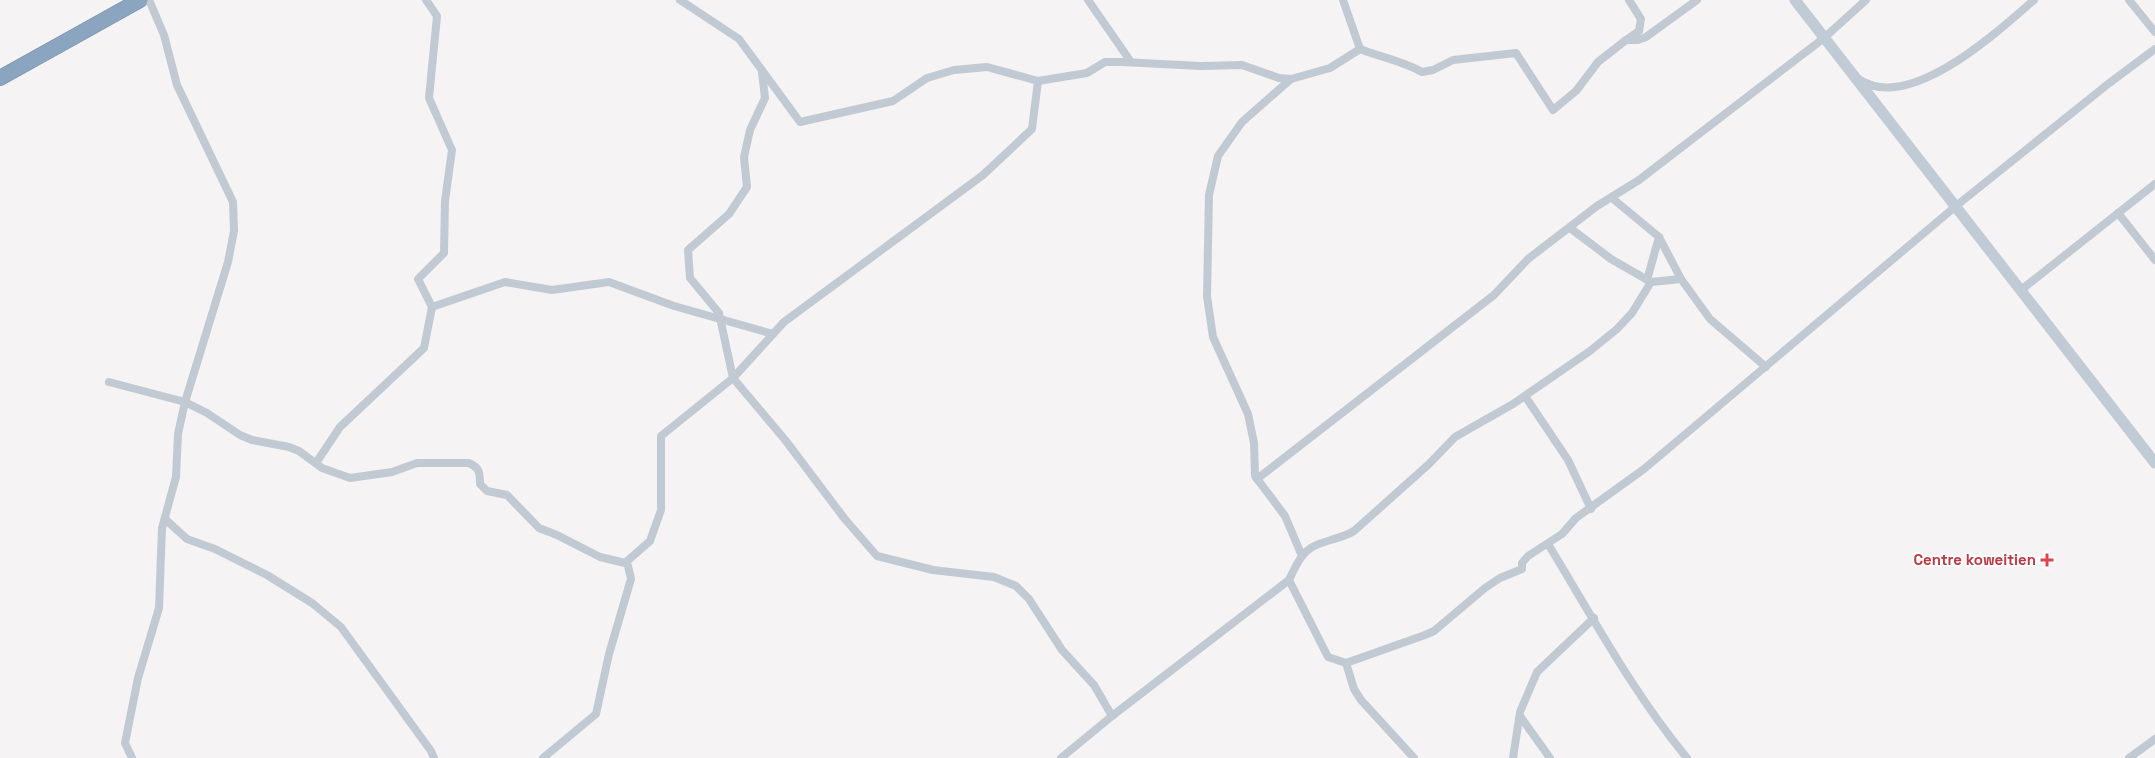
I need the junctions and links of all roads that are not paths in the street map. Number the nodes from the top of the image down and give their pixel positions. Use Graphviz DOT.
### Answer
graph roads {
  1 [pos="140,0"];
  2 [pos="149,0"];
  3 [pos="426,0"];
  4 [pos="680,0"];
  5 [pos="1088,0"];
  6 [pos="1343,0"];
  7 [pos="1629,0"];
  8 [pos="1697,0"];
  9 [pos="1795,0"];
  10 [pos="1866,0"];
  11 [pos="2034,0"];
  12 [pos="2129,0"];
  13 [pos="2155,32"];
  14 [pos="1824,38"];
  15 [pos="1626,40"];
  16 [pos="1360,49"];
  17 [pos="2155,49"];
  18 [pos="1131,62"];
  19 [pos="762,70"];
  20 [pos="1855,77"];
  21 [pos="0,78"];
  22 [pos="1291,79"];
  23 [pos="1038,81"];
  24 [pos="2155,184"];
  25 [pos="1612,198"];
  26 [pos="1956,206"];
  27 [pos="2118,214"];
  28 [pos="1570,228"];
  29 [pos="1659,237"];
  30 [pos="2155,260"];
  31 [pos="1681,280"];
  32 [pos="1649,281"];
  33 [pos="2021,290"];
  34 [pos="432,307"];
  35 [pos="721,320"];
  36 [pos="772,334"];
  37 [pos="1766,367"];
  38 [pos="733,378"];
  39 [pos="109,382"];
  40 [pos="1524,396"];
  41 [pos="185,402"];
  42 [pos="316,463"];
  43 [pos="2155,463"];
  44 [pos="1257,478"];
  45 [pos="1591,509"];
  46 [pos="165,519"];
  47 [pos="1548,544"];
  48 [pos="1302,556"];
  49 [pos="628,566"];
  50 [pos="1289,580"];
  51 [pos="1594,618"];
  52 [pos="1346,663"];
  53 [pos="1112,716"];
  54 [pos="1520,716"];
  55 [pos="2155,739"];
  56 [pos="132,758"];
  57 [pos="434,758"];
  58 [pos="543,758"];
  59 [pos="1061,758"];
  60 [pos="1414,758"];
  61 [pos="1513,758"];
  62 [pos="1550,758"];
  63 [pos="1687,758"];
  64 [pos="2129,758"];
  1 -- 21 [label="highway"];
  2 -- 41 [label="street"];
  3 -- 34 [label="street"];
  4 -- 19 [label="street"];
  5 -- 18 [label="street"];
  6 -- 16 [label="street"];
  7 -- 15 [label="street"];
  8 -- 15 [label="street"];
  9 -- 14 [label="street"];
  10 -- 14 [label="street"];
  11 -- 20 [label="street"];
  12 -- 13 [label="street"];
  14 -- 20 [label="street"];
  14 -- 25 [label="street"];
  15 -- 16 [label="street"];
  16 -- 22 [label="street"];
  17 -- 26 [label="street"];
  18 -- 22 [label="street"];
  18 -- 23 [label="street"];
  19 -- 23 [label="street"];
  19 -- 35 [label="street"];
  20 -- 26 [label="street"];
  22 -- 44 [label="street"];
  23 -- 36 [label="street"];
  24 -- 27 [label="street"];
  25 -- 28 [label="street"];
  25 -- 29 [label="street"];
  26 -- 33 [label="street"];
  26 -- 37 [label="street"];
  27 -- 30 [label="street"];
  27 -- 33 [label="street"];
  28 -- 32 [label="street"];
  28 -- 44 [label="street"];
  29 -- 31 [label="street"];
  29 -- 32 [label="street"];
  31 -- 32 [label="street"];
  31 -- 37 [label="street"];
  32 -- 40 [label="street"];
  33 -- 43 [label="street"];
  34 -- 35 [label="street"];
  34 -- 42 [label="street"];
  35 -- 36 [label="street"];
  35 -- 38 [label="street"];
  36 -- 38 [label="street"];
  37 -- 45 [label="street"];
  38 -- 42 [label="street"];
  38 -- 53 [label="street"];
  39 -- 41 [label="street"];
  40 -- 45 [label="street"];
  40 -- 48 [label="street"];
  41 -- 42 [label="street"];
  41 -- 46 [label="street"];
  44 -- 48 [label="street"];
  45 -- 47 [label="street"];
  46 -- 56 [label="street"];
  46 -- 57 [label="street"];
  47 -- 51 [label="street"];
  47 -- 52 [label="street"];
  48 -- 50 [label="street"];
  49 -- 58 [label="street"];
  50 -- 52 [label="street"];
  50 -- 53 [label="street"];
  51 -- 54 [label="street"];
  51 -- 63 [label="street"];
  52 -- 60 [label="street"];
  53 -- 59 [label="street"];
  54 -- 61 [label="street"];
  54 -- 62 [label="street"];
  55 -- 64 [label="street"];
}
